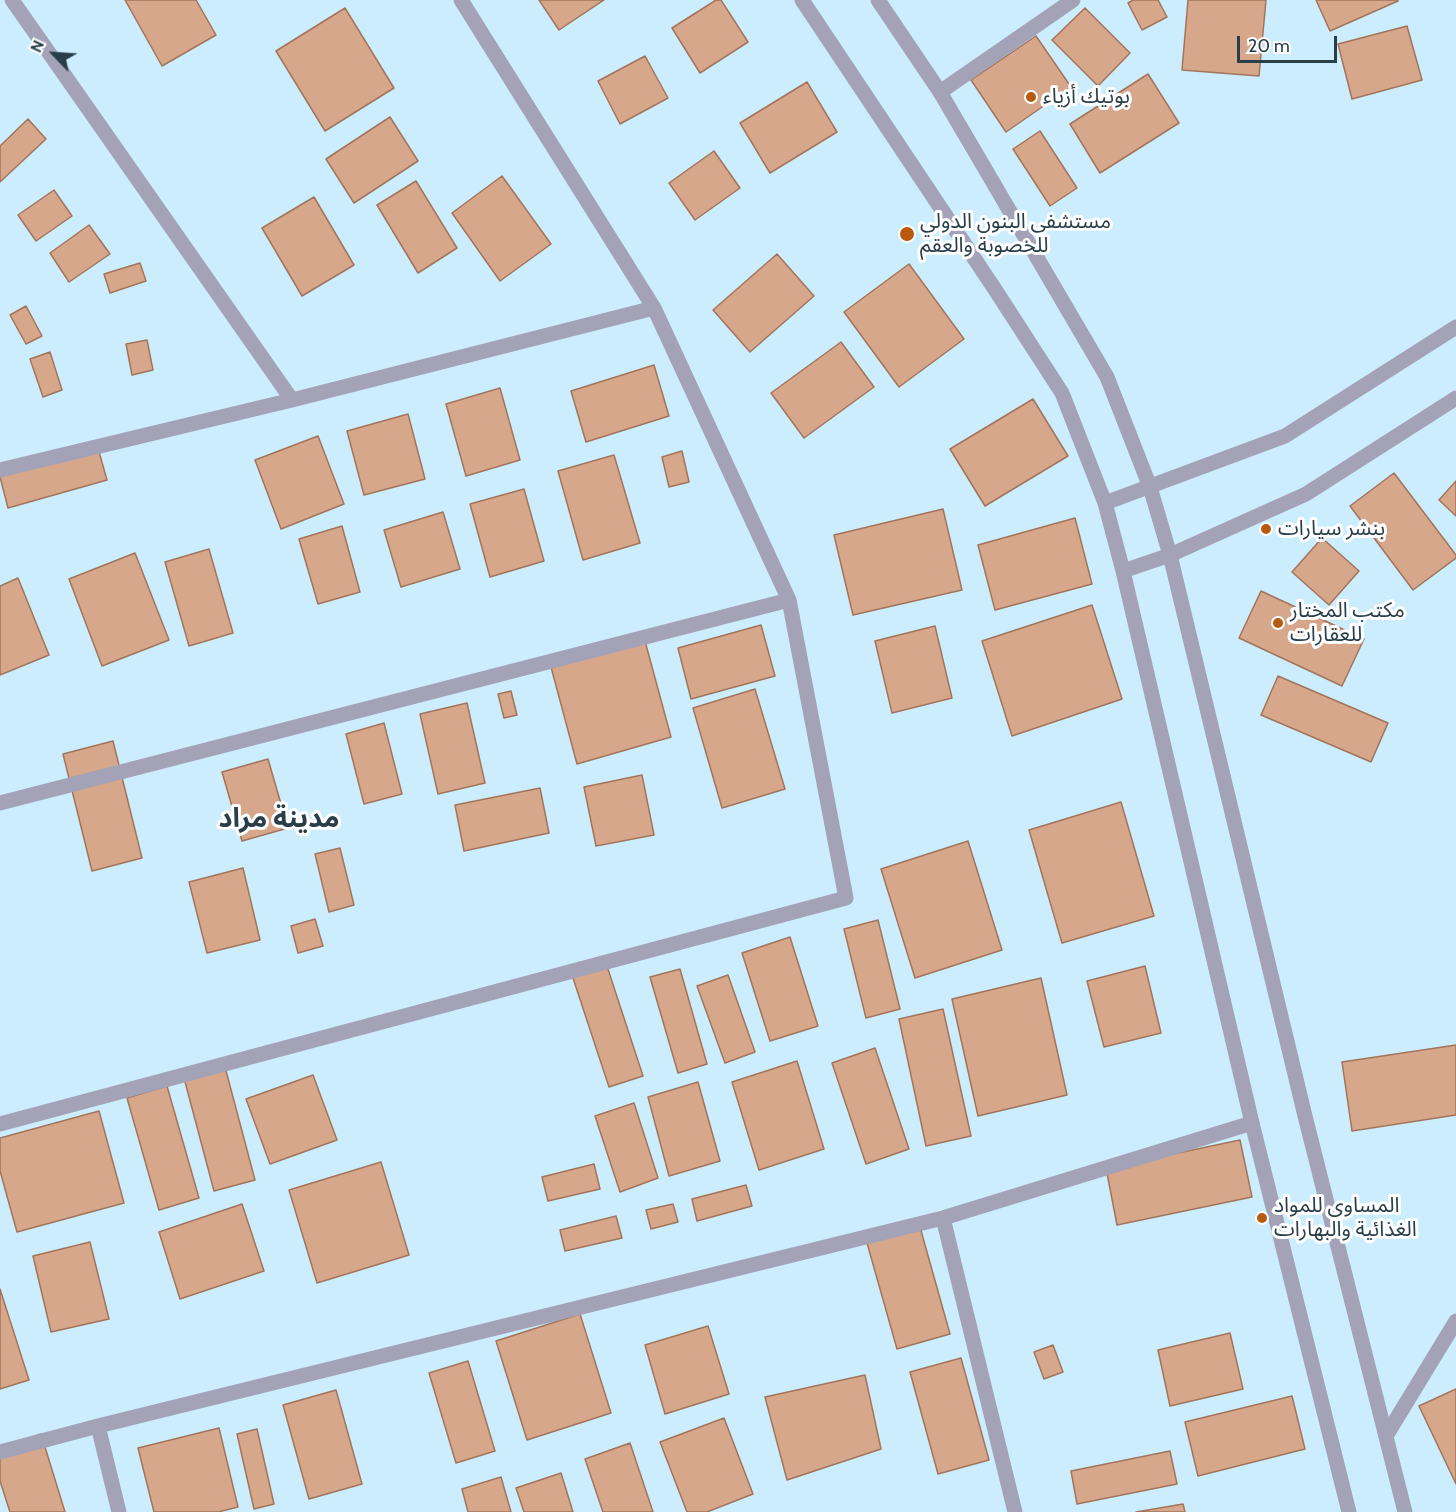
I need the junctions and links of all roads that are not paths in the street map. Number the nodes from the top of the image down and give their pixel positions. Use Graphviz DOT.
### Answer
graph roads {
  1 [pos="5,0"];
  2 [pos="12,0"];
  3 [pos="461,0"];
  4 [pos="802,0"];
  5 [pos="878,0"];
  6 [pos="1073,0"];
  7 [pos="0,4"];
  8 [pos="940,92"];
  9 [pos="654,308"];
  10 [pos="1456,327"];
  11 [pos="1456,398"];
  12 [pos="292,400"];
  13 [pos="0,470"];
  14 [pos="1150,488"];
  15 [pos="1105,503"];
  16 [pos="1170,555"];
  17 [pos="1123,571"];
  18 [pos="789,600"];
  19 [pos="0,803"];
  20 [pos="1252,1123"];
  21 [pos="0,1124"];
  22 [pos="943,1218"];
  23 [pos="1456,1321"];
  24 [pos="98,1426"];
  25 [pos="1386,1436"];
  26 [pos="0,1452"];
  27 [pos="119,1512"];
  28 [pos="1015,1512"];
  29 [pos="1349,1512"];
  30 [pos="1405,1512"];
  1 -- 7 [label="street"];
  2 -- 12 [label="street"];
  3 -- 9 [label="street"];
  4 -- 15 [label="street"];
  5 -- 8 [label="street"];
  6 -- 8 [label="street"];
  8 -- 14 [label="street"];
  9 -- 12 [label="street"];
  9 -- 18 [label="street"];
  10 -- 14 [label="street"];
  11 -- 16 [label="street"];
  12 -- 13 [label="street"];
  14 -- 15 [label="street"];
  14 -- 16 [label="street"];
  15 -- 17 [label="street"];
  16 -- 17 [label="street"];
  16 -- 25 [label="street"];
  17 -- 20 [label="street"];
  18 -- 19 [label="street"];
  18 -- 21 [label="street"];
  20 -- 22 [label="street"];
  20 -- 29 [label="street"];
  22 -- 24 [label="street"];
  22 -- 28 [label="street"];
  23 -- 25 [label="street"];
  24 -- 26 [label="street"];
  24 -- 27 [label="street"];
  25 -- 30 [label="street"];
}
